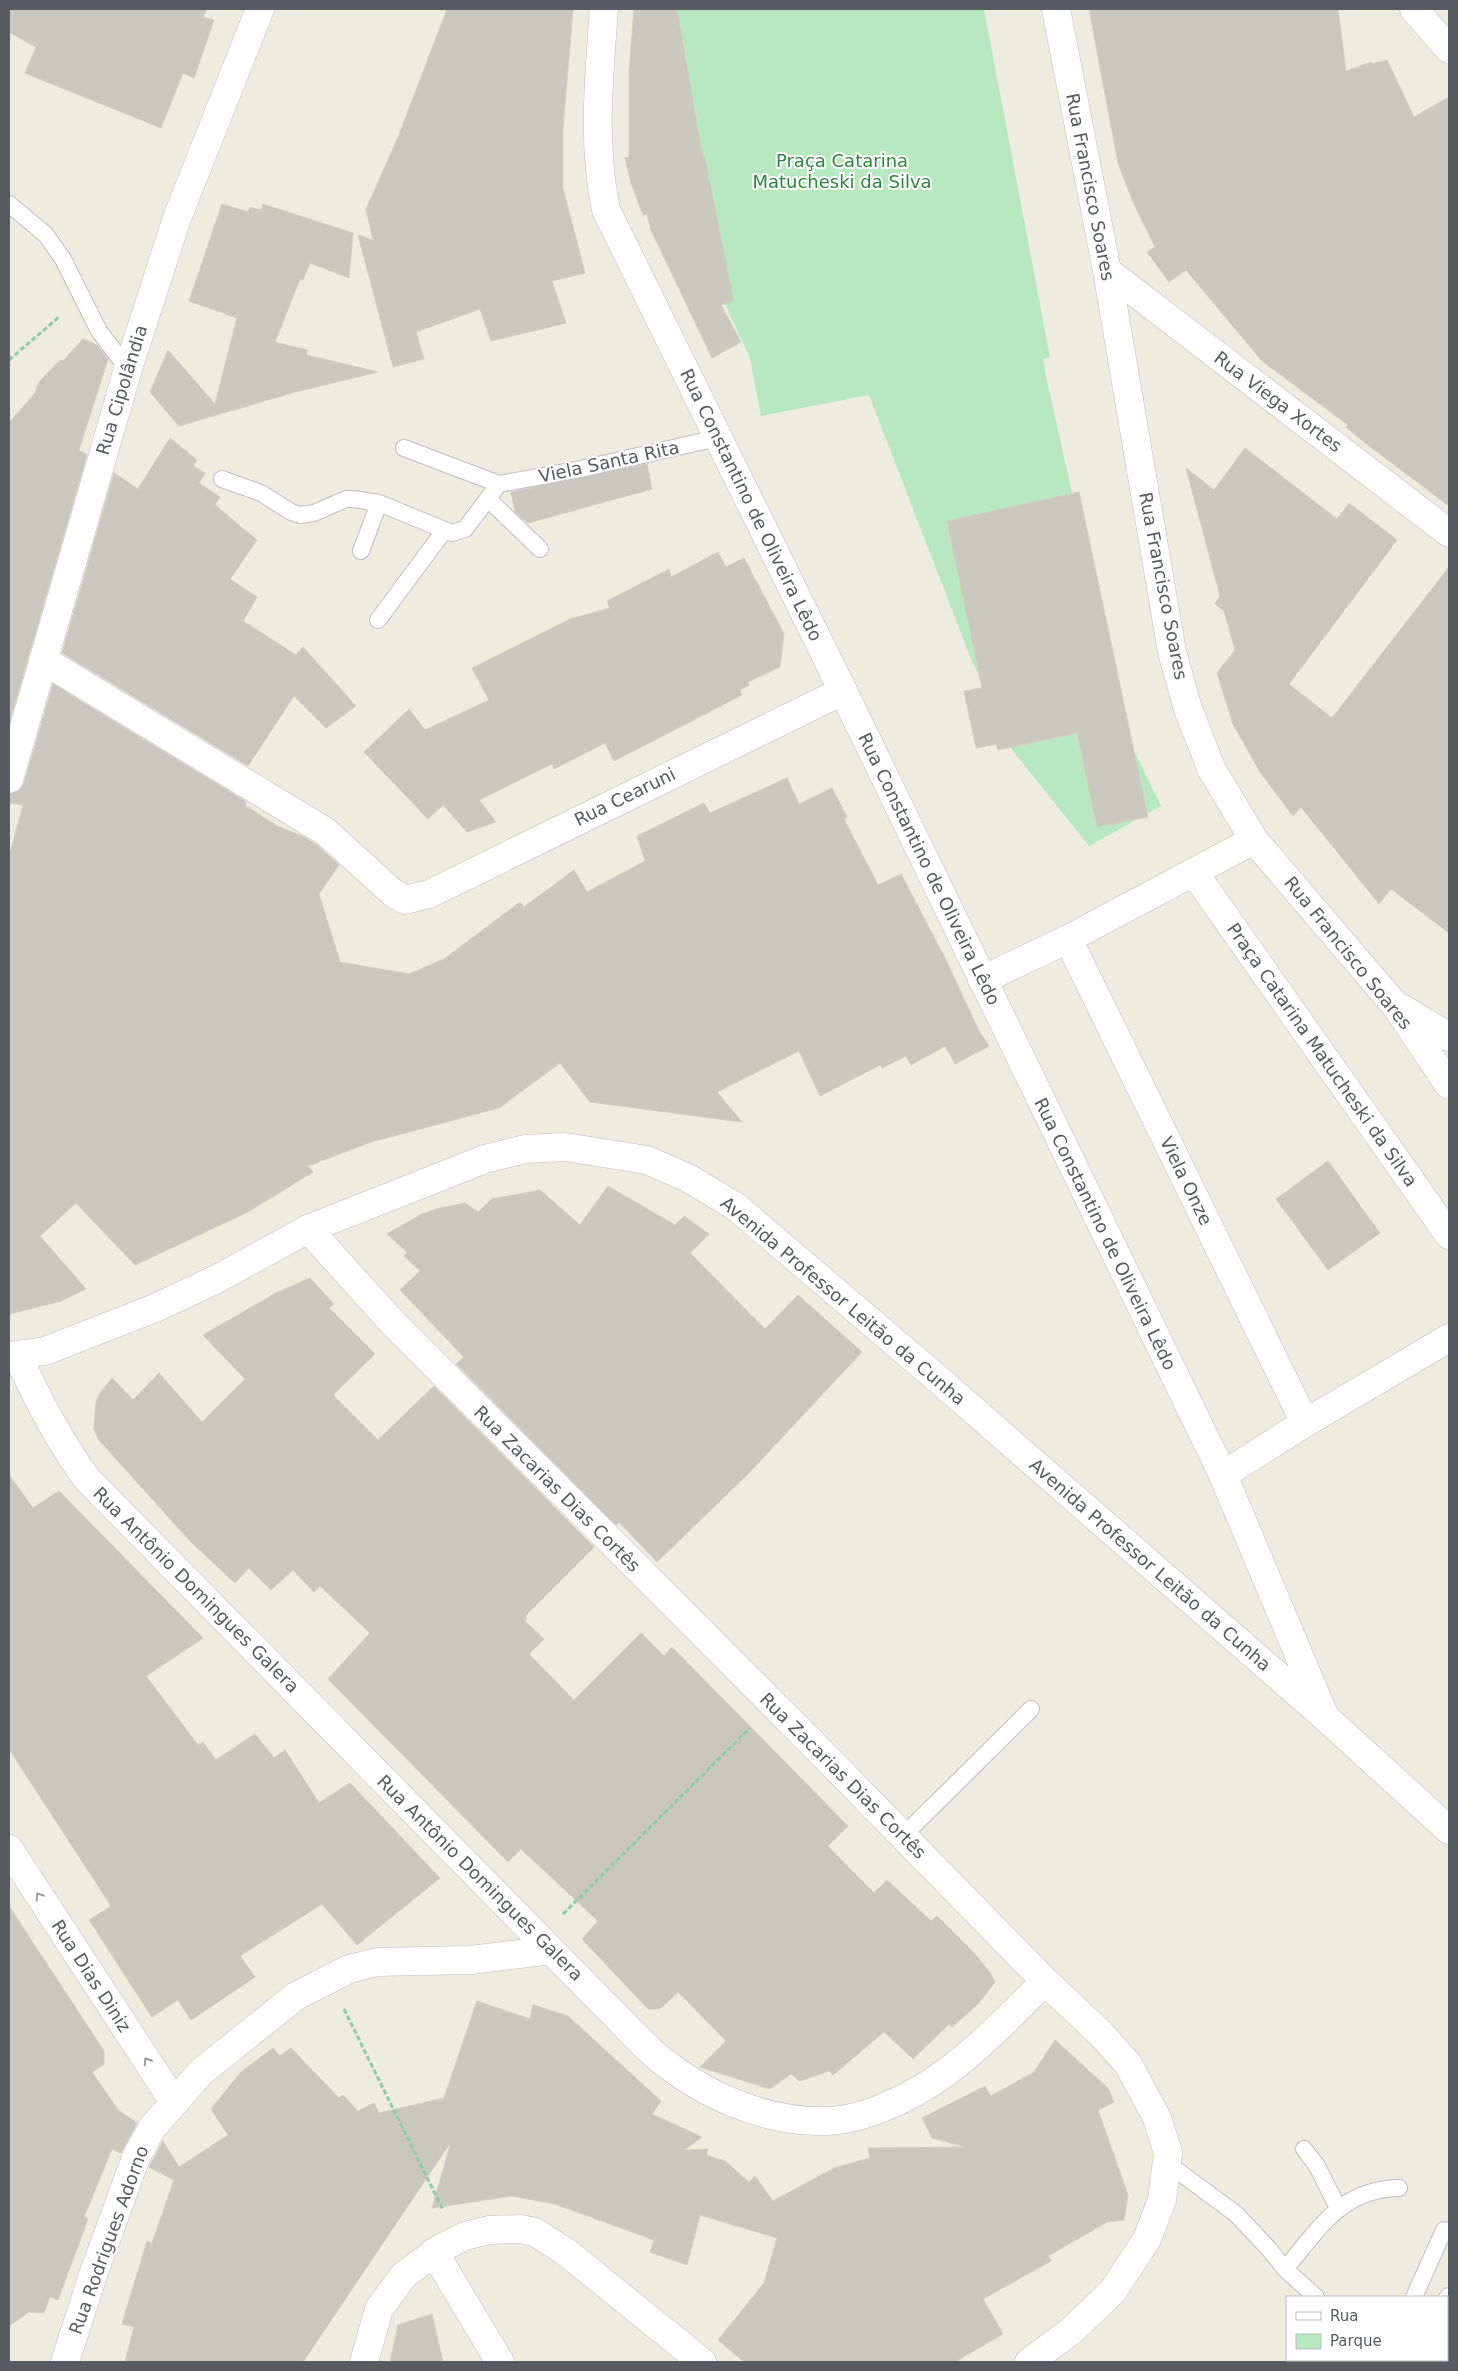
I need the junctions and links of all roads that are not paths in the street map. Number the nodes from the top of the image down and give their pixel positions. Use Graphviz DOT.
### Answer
graph roads {
  1 [pos="260,9"];
  2 [pos="604,9"];
  3 [pos="1056,9"];
  4 [pos="1414,9"];
  5 [pos="1449,49"];
  6 [pos="9,204"];
  7 [pos="1107,271"];
  8 [pos="128,369"];
  9 [pos="718,438"];
  10 [pos="404,448"];
  11 [pos="222,479"];
  12 [pos="500,484"];
  13 [pos="489,500"];
  14 [pos="379,503"];
  15 [pos="444,531"];
  16 [pos="1449,533"];
  17 [pos="540,549"];
  18 [pos="361,551"];
  19 [pos="378,620"];
  20 [pos="43,660"];
  21 [pos="843,691"];
  22 [pos="9,779"];
  23 [pos="1254,840"];
  24 [pos="1195,874"];
  25 [pos="1068,940"];
  26 [pos="982,980"];
  27 [pos="1395,1005"];
  28 [pos="1449,1037"];
  29 [pos="1449,1085"];
  30 [pos="308,1229"];
  31 [pos="1449,1235"];
  32 [pos="1449,1338"];
  33 [pos="13,1356"];
  34 [pos="1305,1422"];
  35 [pos="1223,1475"];
  36 [pos="1030,1709"];
  37 [pos="1325,1717"];
  38 [pos="1449,1830"];
  39 [pos="902,1836"];
  40 [pos="9,1850"];
  41 [pos="551,1950"];
  42 [pos="1045,1981"];
  43 [pos="174,2102"];
  44 [pos="1304,2149"];
  45 [pos="1168,2163"];
  46 [pos="1399,2188"];
  47 [pos="1338,2208"];
  48 [pos="1444,2230"];
  49 [pos="434,2252"];
  50 [pos="1285,2269"];
  51 [pos="1315,2296"];
  52 [pos="1414,2296"];
  53 [pos="65,2362"];
  54 [pos="364,2362"];
  55 [pos="500,2362"];
  56 [pos="702,2362"];
  57 [pos="1028,2362"];
  1 -- 8 [label="street, Rua Cipolândia"];
  2 -- 9 [label="street, Rua Constantino de Oliveira Lêdo"];
  3 -- 7 [label="street, Rua Francisco Soares"];
  4 -- 5 [label="street"];
  6 -- 8 [label="lane"];
  7 -- 16 [label="street, Rua Viega Xortes"];
  7 -- 23 [label="street, Rua Francisco Soares"];
  8 -- 20 [label="street, Rua Cipolândia"];
  9 -- 12 [label="lane, Viela Santa Rita"];
  9 -- 21 [label="street, Rua Constantino de Oliveira Lêdo"];
  10 -- 12 [label="lane"];
  11 -- 14 [label="lane"];
  12 -- 13 [label="lane"];
  13 -- 15 [label="lane"];
  13 -- 17 [label="lane"];
  14 -- 15 [label="lane"];
  14 -- 18 [label="lane"];
  15 -- 19 [label="lane"];
  20 -- 21 [label="street, Rua Cearuni"];
  20 -- 22 [label="street, Rua Cipolândia"];
  21 -- 26 [label="street, Rua Constantino de Oliveira Lêdo"];
  23 -- 24 [label="street"];
  23 -- 27 [label="street, Rua Francisco Soares"];
  24 -- 25 [label="street"];
  24 -- 31 [label="street, Praça Catarina Matucheski da Silva"];
  25 -- 26 [label="street"];
  25 -- 34 [label="street, Viela Onze"];
  26 -- 35 [label="street, Rua Constantino de Oliveira Lêdo"];
  27 -- 28 [label="street"];
  27 -- 29 [label="street, Rua Francisco Soares"];
  30 -- 33 [label="street, Avenida Professor Leitão da Cunha"];
  30 -- 37 [label="street, Avenida Professor Leitão da Cunha"];
  30 -- 39 [label="street, Rua Zacarias Dias Cortês"];
  32 -- 34 [label="street"];
  33 -- 41 [label="street, Rua Antônio Domingues Galera"];
  34 -- 35 [label="street"];
  35 -- 37 [label="street, Rua Constantino de Oliveira Lêdo"];
  36 -- 39 [label="lane"];
  37 -- 38 [label="street, Avenida Professor Leitão da Cunha"];
  39 -- 42 [label="street, Rua Zacarias Dias Cortês"];
  43 -- 40 [label="street, Rua Dias Diniz, one-way"];
  41 -- 42 [label="street, Rua Antônio Domingues Galera"];
  41 -- 43 [label="street, Rua Rodrigues Adorno"];
  42 -- 45 [label="street, Rua Zacarias Dias Cortês"];
  43 -- 53 [label="street, Rua Rodrigues Adorno"];
  44 -- 47 [label="lane"];
  45 -- 50 [label="lane"];
  45 -- 57 [label="street, Rua Zacarias Dias Cortês"];
  46 -- 47 [label="lane"];
  47 -- 50 [label="lane"];
  48 -- 52 [label="lane"];
  49 -- 54 [label="street"];
  49 -- 55 [label="street"];
  49 -- 56 [label="street"];
  50 -- 51 [label="lane"];
}
